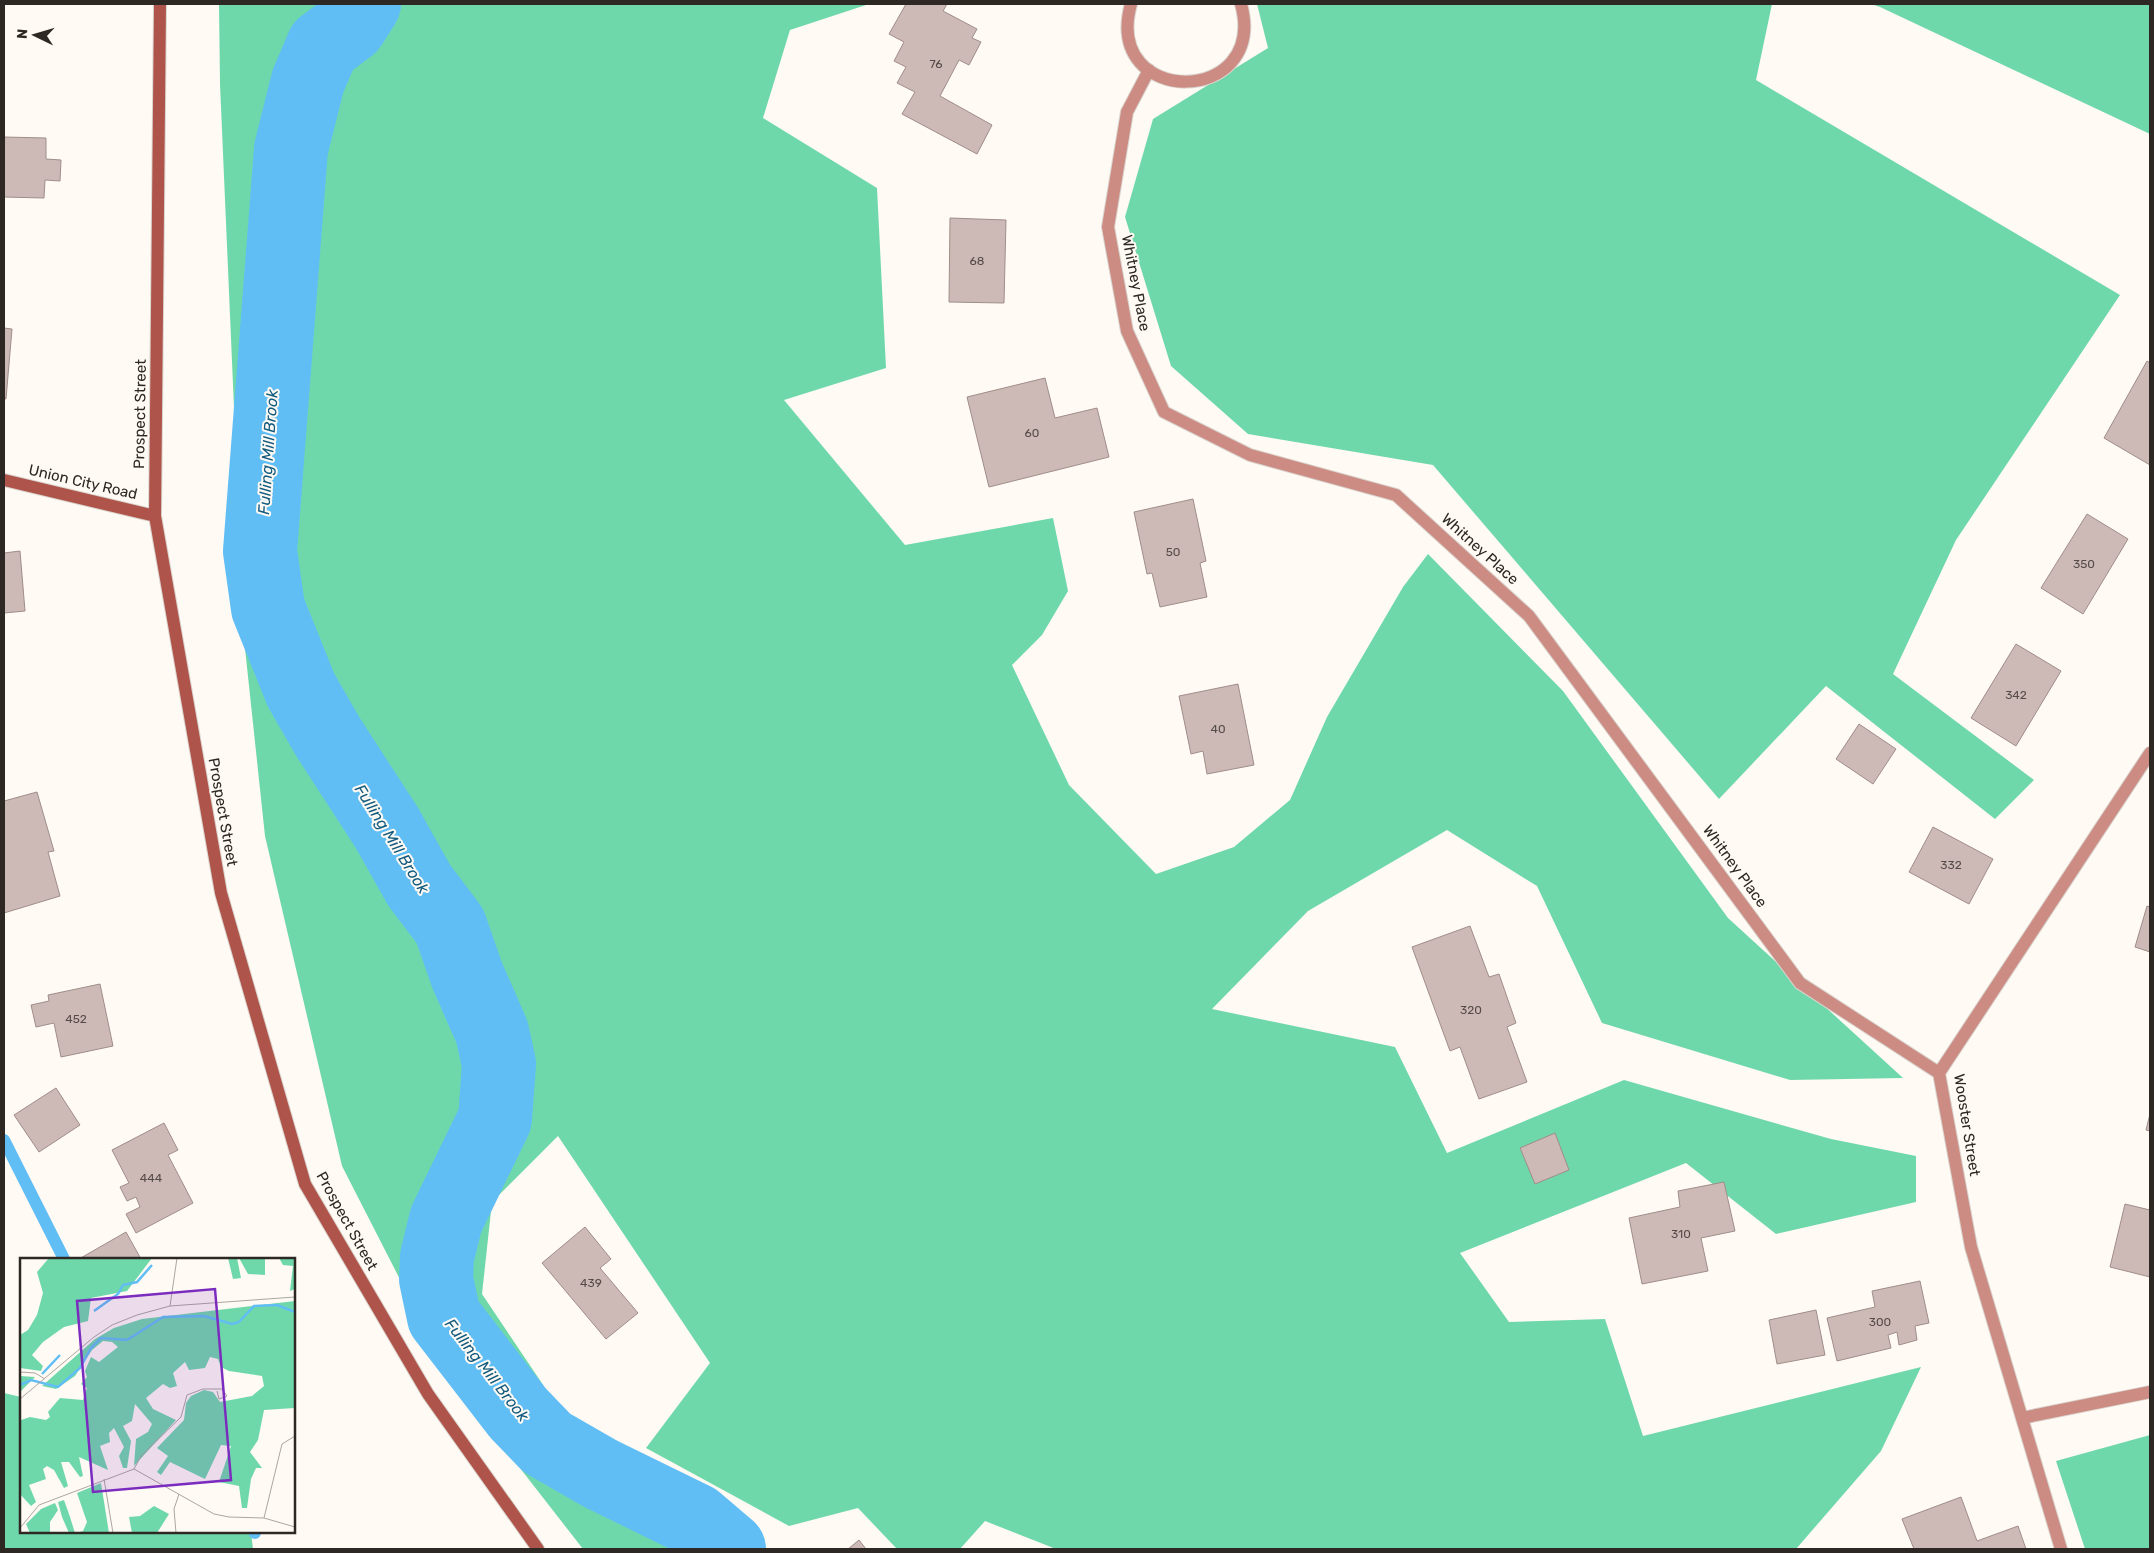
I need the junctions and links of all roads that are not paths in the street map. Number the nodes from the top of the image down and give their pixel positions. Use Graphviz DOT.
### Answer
graph roads {
  1 [pos="160,4"];
  2 [pos="1131,4"];
  3 [pos="1241,4"];
  4 [pos="1149,70"];
  5 [pos="4,480"];
  6 [pos="155,516"];
  7 [pos="2150,753"];
  8 [pos="1939,1073"];
  9 [pos="2150,1392"];
  10 [pos="2022,1418"];
  11 [pos="538,1549"];
  12 [pos="2061,1549"];
  1 -- 6 [label="main road, Prospect Street"];
  2 -- 4 [label="street"];
  3 -- 4 [label="street"];
  4 -- 8 [label="street, Whitney Place"];
  5 -- 6 [label="main road, Union City Road"];
  6 -- 11 [label="main road, Prospect Street"];
  7 -- 8 [label="street, Wooster Street"];
  8 -- 10 [label="street, Wooster Street"];
  9 -- 10 [label="street"];
  10 -- 12 [label="street, Wooster Street"];
}
